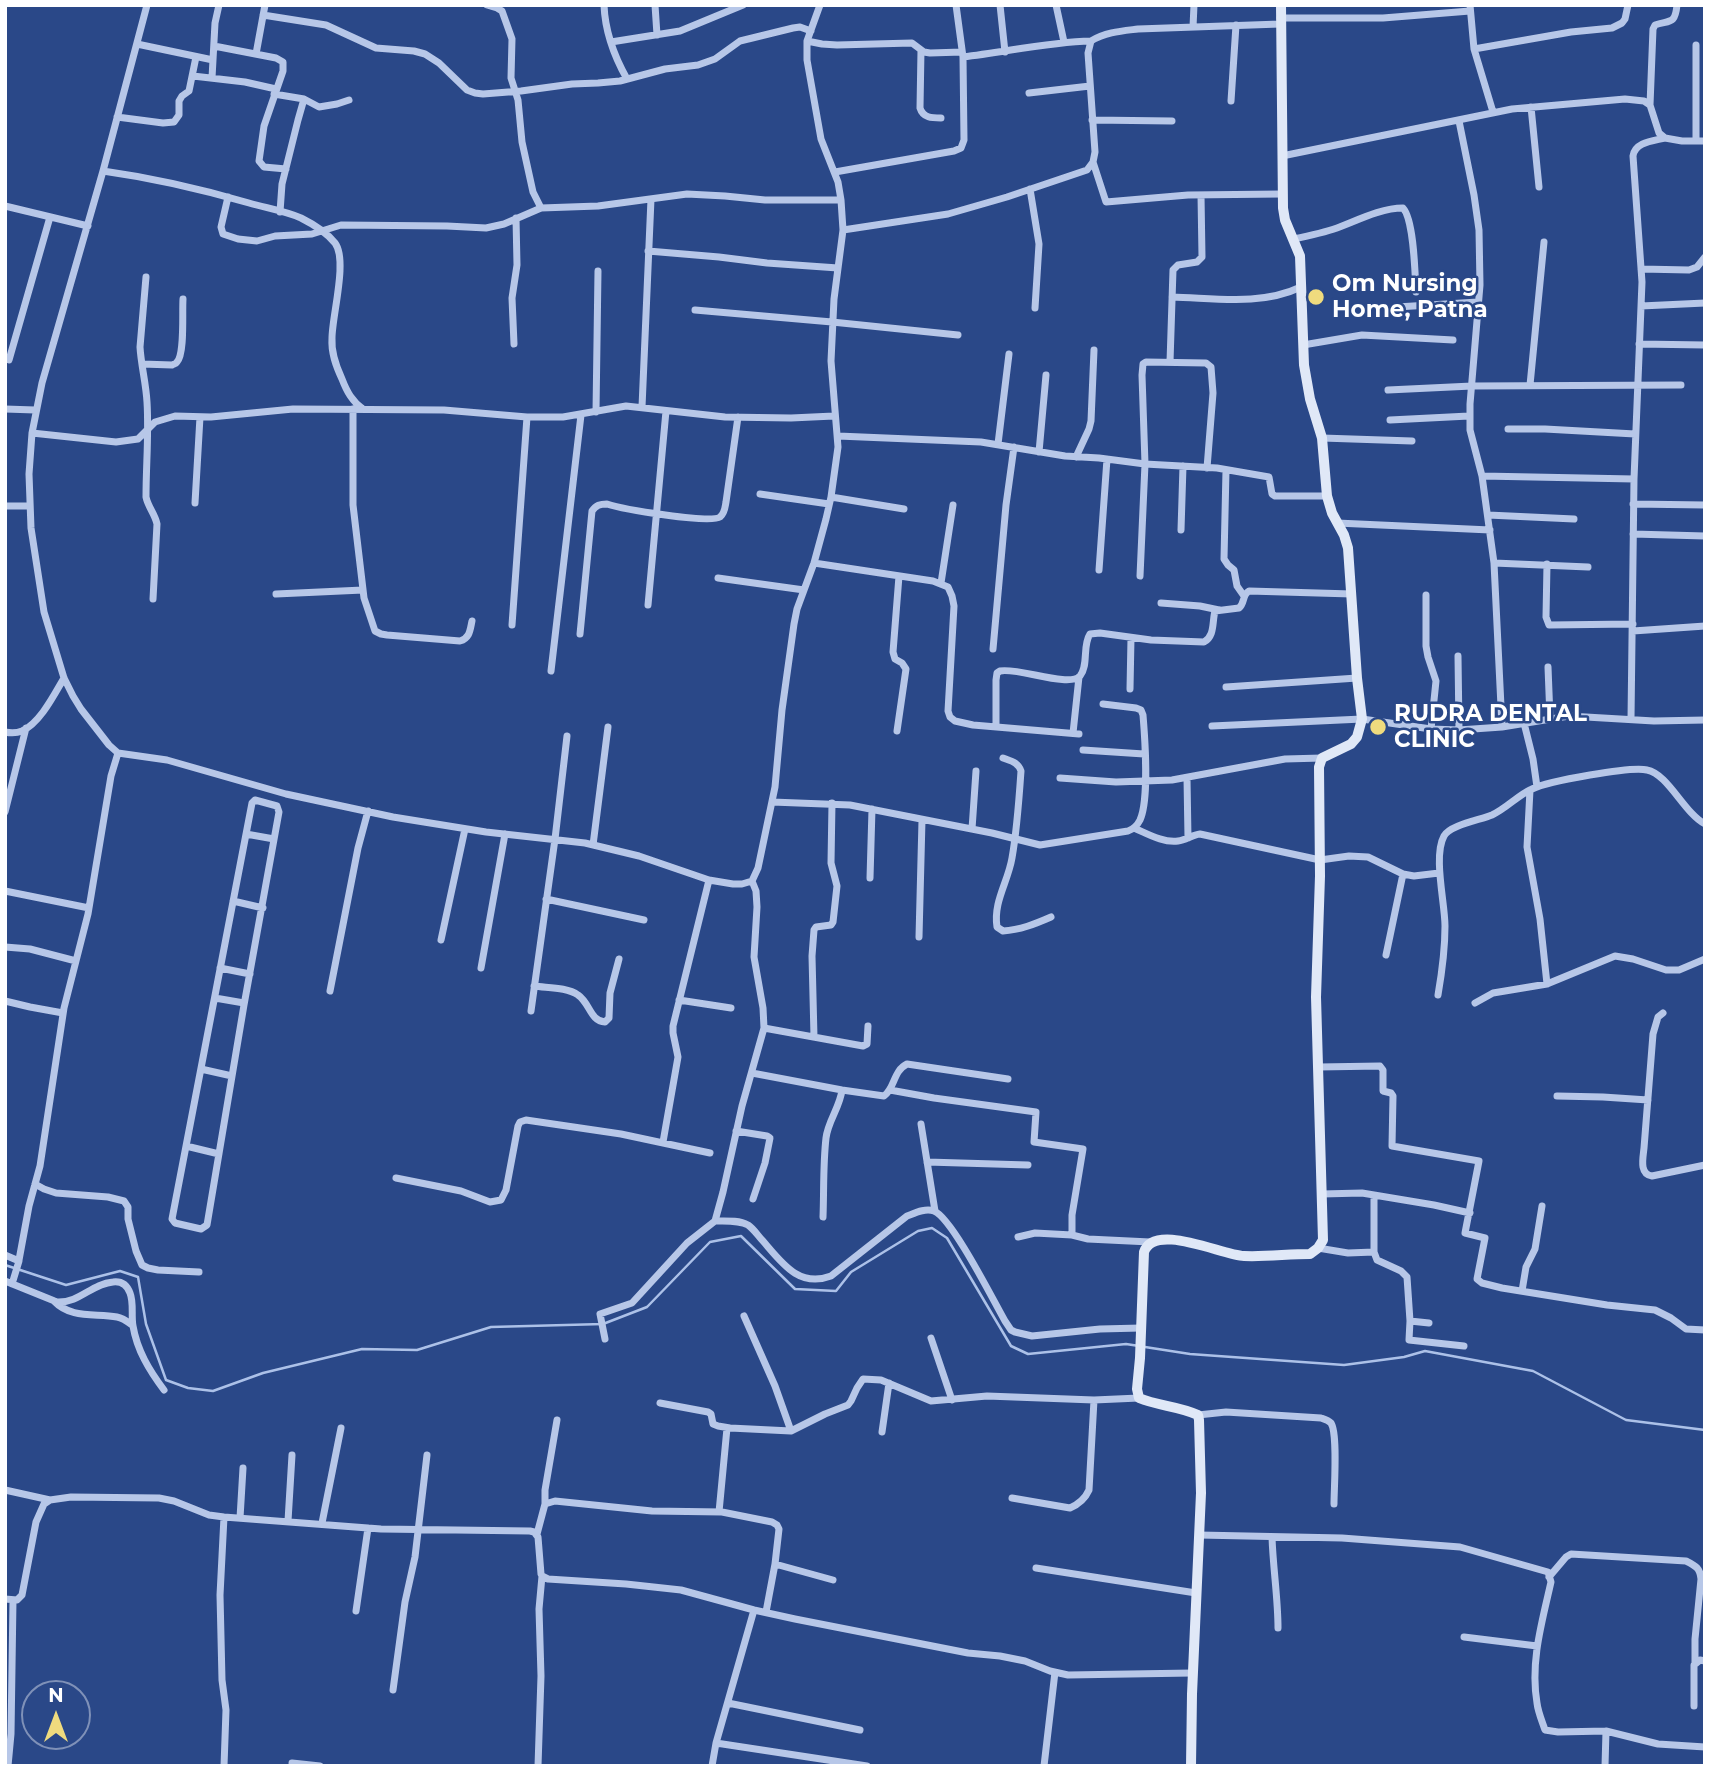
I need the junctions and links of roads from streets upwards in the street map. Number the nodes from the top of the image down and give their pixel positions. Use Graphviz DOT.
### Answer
graph roads {
  1 [pos="147,5"];
  2 [pos="219,5"];
  3 [pos="265,5"];
  4 [pos="487,5"];
  5 [pos="604,5"];
  6 [pos="655,5"];
  7 [pos="743,5"];
  8 [pos="820,5"];
  9 [pos="956,5"];
  10 [pos="1000,5"];
  11 [pos="1056,5"];
  12 [pos="1194,5"];
  13 [pos="1281,5"];
  14 [pos="1628,5"];
  15 [pos="1677,5"];
  16 [pos="1470,8"];
  17 [pos="263,15"];
  18 [pos="1280,21"];
  19 [pos="1236,25"];
  20 [pos="1193,27"];
  21 [pos="811,31"];
  22 [pos="657,35"];
  23 [pos="807,41"];
  24 [pos="1091,41"];
  25 [pos="611,42"];
  26 [pos="1064,42"];
  27 [pos="137,44"];
  28 [pos="1696,44"];
  29 [pos="214,46"];
  30 [pos="1474,49"];
  31 [pos="921,50"];
  32 [pos="1005,52"];
  33 [pos="256,54"];
  34 [pos="962,55"];
  35 [pos="196,57"];
  36 [pos="213,60"];
  37 [pos="193,76"];
  38 [pos="212,78"];
  39 [pos="627,79"];
  40 [pos="1090,86"];
  41 [pos="275,92"];
  42 [pos="517,92"];
  43 [pos="1029,93"];
  44 [pos="304,99"];
  45 [pos="349,100"];
  46 [pos="1231,101"];
  47 [pos="1650,105"];
  48 [pos="1531,107"];
  49 [pos="1493,112"];
  50 [pos="117,117"];
  51 [pos="941,118"];
  52 [pos="1092,120"];
  53 [pos="1172,121"];
  54 [pos="1459,121"];
  55 [pos="1665,138"];
  56 [pos="1700,141"];
  57 [pos="1282,156"];
  58 [pos="1093,162"];
  59 [pos="286,169"];
  60 [pos="103,171"];
  61 [pos="835,173"];
  62 [pos="1539,187"];
  63 [pos="1030,189"];
  64 [pos="1282,194"];
  65 [pos="1202,195"];
  66 [pos="228,197"];
  67 [pos="651,199"];
  68 [pos="841,200"];
  69 [pos="5,206"];
  70 [pos="541,208"];
  71 [pos="280,212"];
  72 [pos="50,217"];
  73 [pos="516,218"];
  74 [pos="88,226"];
  75 [pos="842,230"];
  76 [pos="322,231"];
  77 [pos="1293,239"];
  78 [pos="1544,242"];
  79 [pos="648,251"];
  80 [pos="1705,257"];
  81 [pos="838,268"];
  82 [pos="1641,269"];
  83 [pos="598,271"];
  84 [pos="146,277"];
  85 [pos="1301,287"];
  86 [pos="1416,292"];
  87 [pos="1172,297"];
  88 [pos="183,299"];
  89 [pos="1478,302"];
  90 [pos="1705,303"];
  91 [pos="1641,306"];
  92 [pos="1397,307"];
  93 [pos="1035,308"];
  94 [pos="695,310"];
  95 [pos="832,322"];
  96 [pos="958,335"];
  97 [pos="1453,340"];
  98 [pos="514,344"];
  99 [pos="1639,344"];
  100 [pos="1303,345"];
  101 [pos="1705,345"];
  102 [pos="1094,350"];
  103 [pos="1009,354"];
  104 [pos="9,360"];
  105 [pos="1170,362"];
  106 [pos="142,364"];
  107 [pos="1046,375"];
  108 [pos="1637,384"];
  109 [pos="1531,385"];
  110 [pos="1681,385"];
  111 [pos="1472,386"];
  112 [pos="1388,390"];
  113 [pos="642,407"];
  114 [pos="5,409"];
  115 [pos="353,409"];
  116 [pos="363,409"];
  117 [pos="35,410"];
  118 [pos="666,411"];
  119 [pos="596,412"];
  120 [pos="581,415"];
  121 [pos="834,416"];
  122 [pos="1469,416"];
  123 [pos="200,417"];
  124 [pos="527,417"];
  125 [pos="738,417"];
  126 [pos="1390,420"];
  127 [pos="149,429"];
  128 [pos="1508,429"];
  129 [pos="32,433"];
  130 [pos="1635,434"];
  131 [pos="838,436"];
  132 [pos="1322,438"];
  133 [pos="1412,441"];
  134 [pos="998,444"];
  135 [pos="1014,447"];
  136 [pos="1039,452"];
  137 [pos="1076,457"];
  138 [pos="1107,459"];
  139 [pos="1145,464"];
  140 [pos="1183,467"];
  141 [pos="1208,468"];
  142 [pos="1226,470"];
  143 [pos="1482,477"];
  144 [pos="1634,479"];
  145 [pos="760,494"];
  146 [pos="1327,496"];
  147 [pos="830,501"];
  148 [pos="195,503"];
  149 [pos="1633,504"];
  150 [pos="953,505"];
  151 [pos="1705,505"];
  152 [pos="5,506"];
  153 [pos="30,506"];
  154 [pos="904,509"];
  155 [pos="656,513"];
  156 [pos="1488,515"];
  157 [pos="1574,519"];
  158 [pos="1337,523"];
  159 [pos="1181,530"];
  160 [pos="1490,530"];
  161 [pos="1633,534"];
  162 [pos="1705,536"];
  163 [pos="814,563"];
  164 [pos="1494,563"];
  165 [pos="1546,564"];
  166 [pos="1588,567"];
  167 [pos="1099,570"];
  168 [pos="899,576"];
  169 [pos="1140,576"];
  170 [pos="718,578"];
  171 [pos="941,583"];
  172 [pos="363,590"];
  173 [pos="804,590"];
  174 [pos="276,594"];
  175 [pos="1352,594"];
  176 [pos="1426,595"];
  177 [pos="1244,596"];
  178 [pos="153,599"];
  179 [pos="1161,603"];
  180 [pos="648,605"];
  181 [pos="1219,610"];
  182 [pos="472,621"];
  183 [pos="512,625"];
  184 [pos="1705,626"];
  185 [pos="1633,627"];
  186 [pos="580,634"];
  187 [pos="1131,638"];
  188 [pos="993,649"];
  189 [pos="1458,656"];
  190 [pos="1548,667"];
  191 [pos="551,671"];
  192 [pos="1079,677"];
  193 [pos="64,678"];
  194 [pos="1357,678"];
  195 [pos="1226,687"];
  196 [pos="1130,689"];
  197 [pos="1103,704"];
  198 [pos="1362,719"];
  199 [pos="1550,719"];
  200 [pos="1631,719"];
  201 [pos="1705,720"];
  202 [pos="1524,723"];
  203 [pos="1212,726"];
  204 [pos="608,727"];
  205 [pos="996,727"];
  206 [pos="1502,727"];
  207 [pos="26,728"];
  208 [pos="1431,729"];
  209 [pos="1459,730"];
  210 [pos="897,731"];
  211 [pos="5,733"];
  212 [pos="567,736"];
  213 [pos="1083,750"];
  214 [pos="118,753"];
  215 [pos="1144,754"];
  216 [pos="1003,758"];
  217 [pos="1322,758"];
  218 [pos="976,771"];
  219 [pos="1059,778"];
  220 [pos="1187,778"];
  221 [pos="1145,782"];
  222 [pos="1533,788"];
  223 [pos="270,790"];
  224 [pos="772,802"];
  225 [pos="267,803"];
  226 [pos="832,803"];
  227 [pos="872,809"];
  228 [pos="368,811"];
  229 [pos="5,812"];
  230 [pos="922,820"];
  231 [pos="1705,824"];
  232 [pos="1134,828"];
  233 [pos="465,829"];
  234 [pos="972,829"];
  235 [pos="246,834"];
  236 [pos="505,834"];
  237 [pos="1188,838"];
  238 [pos="275,839"];
  239 [pos="555,839"];
  240 [pos="1015,839"];
  241 [pos="593,845"];
  242 [pos="1320,860"];
  243 [pos="1439,873"];
  244 [pos="1403,874"];
  245 [pos="870,878"];
  246 [pos="709,880"];
  247 [pos="752,881"];
  248 [pos="5,891"];
  249 [pos="547,899"];
  250 [pos="233,901"];
  251 [pos="89,908"];
  252 [pos="262,908"];
  253 [pos="1051,917"];
  254 [pos="644,920"];
  255 [pos="919,937"];
  256 [pos="441,940"];
  257 [pos="5,947"];
  258 [pos="1386,954"];
  259 [pos="619,959"];
  260 [pos="1705,959"];
  261 [pos="76,961"];
  262 [pos="220,968"];
  263 [pos="481,968"];
  264 [pos="250,974"];
  265 [pos="1547,984"];
  266 [pos="534,986"];
  267 [pos="330,991"];
  268 [pos="1438,995"];
  269 [pos="215,998"];
  270 [pos="5,1000"];
  271 [pos="680,1000"];
  272 [pos="244,1003"];
  273 [pos="1475,1003"];
  274 [pos="731,1008"];
  275 [pos="531,1011"];
  276 [pos="63,1013"];
  277 [pos="1663,1013"];
  278 [pos="868,1026"];
  279 [pos="764,1028"];
  280 [pos="814,1037"];
  281 [pos="1319,1067"];
  282 [pos="201,1069"];
  283 [pos="752,1073"];
  284 [pos="232,1076"];
  285 [pos="1008,1079"];
  286 [pos="842,1090"];
  287 [pos="890,1090"];
  288 [pos="1557,1096"];
  289 [pos="1648,1100"];
  290 [pos="921,1124"];
  291 [pos="736,1131"];
  292 [pos="663,1142"];
  293 [pos="186,1146"];
  294 [pos="710,1153"];
  295 [pos="219,1154"];
  296 [pos="927,1162"];
  297 [pos="1028,1165"];
  298 [pos="1705,1165"];
  299 [pos="396,1178"];
  300 [pos="36,1184"];
  301 [pos="1322,1194"];
  302 [pos="1374,1195"];
  303 [pos="753,1199"];
  304 [pos="1542,1206"];
  305 [pos="934,1211"];
  306 [pos="1469,1213"];
  307 [pos="822,1217"];
  308 [pos="715,1221"];
  309 [pos="1072,1234"];
  310 [pos="1018,1237"];
  311 [pos="1150,1242"];
  312 [pos="1318,1248"];
  313 [pos="1374,1252"];
  314 [pos="5,1255"];
  315 [pos="19,1262"];
  316 [pos="199,1272"];
  317 [pos="10,1281"];
  318 [pos="1522,1292"];
  319 [pos="51,1298"];
  320 [pos="744,1316"];
  321 [pos="1410,1321"];
  322 [pos="1429,1323"];
  323 [pos="132,1325"];
  324 [pos="1141,1330"];
  325 [pos="1705,1330"];
  326 [pos="604,1336"];
  327 [pos="930,1338"];
  328 [pos="1464,1346"];
  329 [pos="889,1383"];
  330 [pos="164,1390"];
  331 [pos="1139,1398"];
  332 [pos="952,1399"];
  333 [pos="1094,1399"];
  334 [pos="660,1403"];
  335 [pos="1198,1415"];
  336 [pos="557,1420"];
  337 [pos="341,1428"];
  338 [pos="727,1428"];
  339 [pos="791,1431"];
  340 [pos="882,1432"];
  341 [pos="292,1455"];
  342 [pos="427,1455"];
  343 [pos="243,1468"];
  344 [pos="5,1490"];
  345 [pos="1012,1498"];
  346 [pos="50,1500"];
  347 [pos="545,1504"];
  348 [pos="1334,1504"];
  349 [pos="719,1512"];
  350 [pos="224,1517"];
  351 [pos="240,1518"];
  352 [pos="288,1521"];
  353 [pos="323,1523"];
  354 [pos="368,1528"];
  355 [pos="417,1530"];
  356 [pos="537,1534"];
  357 [pos="1199,1535"];
  358 [pos="1272,1537"];
  359 [pos="775,1564"];
  360 [pos="1036,1568"];
  361 [pos="542,1576"];
  362 [pos="1549,1577"];
  363 [pos="834,1580"];
  364 [pos="1196,1593"];
  365 [pos="9,1600"];
  366 [pos="754,1610"];
  367 [pos="356,1611"];
  368 [pos="766,1612"];
  369 [pos="1278,1629"];
  370 [pos="1464,1637"];
  371 [pos="1537,1646"];
  372 [pos="1705,1661"];
  373 [pos="1695,1663"];
  374 [pos="1055,1672"];
  375 [pos="1192,1673"];
  376 [pos="393,1690"];
  377 [pos="728,1703"];
  378 [pos="1694,1706"];
  379 [pos="860,1730"];
  380 [pos="1606,1731"];
  381 [pos="716,1743"];
  382 [pos="1705,1747"];
  383 [pos="292,1763"];
  384 [pos="8,1766"];
  385 [pos="224,1766"];
  386 [pos="320,1766"];
  387 [pos="538,1766"];
  388 [pos="712,1766"];
  389 [pos="866,1766"];
  390 [pos="1044,1766"];
  391 [pos="1191,1766"];
  392 [pos="1605,1766"];
  1 -- 27 [label="street"];
  2 -- 29 [label="street"];
  3 -- 17 [label="street"];
  4 -- 42 [label="street"];
  5 -- 25 [label="street"];
  6 -- 22 [label="street"];
  7 -- 22 [label="street"];
  8 -- 21 [label="street"];
  9 -- 34 [label="street"];
  10 -- 32 [label="street"];
  11 -- 26 [label="street"];
  12 -- 20 [label="street"];
  13 -- 18 [label="street"];
  14 -- 30 [label="street"];
  15 -- 47 [label="street"];
  16 -- 18 [label="street"];
  16 -- 30 [label="street"];
  17 -- 33 [label="street"];
  17 -- 42 [label="street"];
  18 -- 19 [label="street"];
  18 -- 57 [label="street"];
  19 -- 20 [label="street"];
  19 -- 46 [label="street"];
  20 -- 24 [label="street"];
  21 -- 23 [label="street"];
  21 -- 39 [label="street"];
  22 -- 25 [label="street"];
  23 -- 31 [label="street"];
  23 -- 61 [label="street"];
  24 -- 26 [label="street"];
  24 -- 40 [label="street"];
  25 -- 39 [label="street"];
  26 -- 32 [label="street"];
  27 -- 35 [label="street"];
  27 -- 50 [label="street"];
  28 -- 56 [label="street"];
  29 -- 33 [label="street"];
  29 -- 36 [label="street"];
  30 -- 49 [label="street"];
  31 -- 34 [label="street"];
  31 -- 51 [label="street"];
  32 -- 34 [label="street"];
  33 -- 41 [label="street"];
  34 -- 61 [label="street"];
  35 -- 36 [label="street"];
  35 -- 37 [label="street"];
  36 -- 38 [label="street"];
  37 -- 38 [label="street"];
  37 -- 50 [label="street"];
  38 -- 41 [label="street"];
  39 -- 42 [label="street"];
  40 -- 43 [label="street"];
  40 -- 52 [label="street"];
  41 -- 44 [label="street"];
  41 -- 59 [label="street"];
  42 -- 70 [label="street"];
  44 -- 45 [label="street"];
  44 -- 59 [label="street"];
  47 -- 48 [label="street"];
  47 -- 55 [label="street"];
  48 -- 49 [label="street"];
  48 -- 62 [label="street"];
  49 -- 54 [label="street"];
  50 -- 60 [label="street"];
  52 -- 53 [label="street"];
  52 -- 58 [label="street"];
  54 -- 57 [label="street"];
  54 -- 89 [label="street"];
  55 -- 56 [label="street"];
  55 -- 82 [label="street"];
  57 -- 64 [label="street"];
  58 -- 63 [label="street"];
  58 -- 65 [label="street"];
  59 -- 71 [label="street"];
  60 -- 66 [label="street"];
  60 -- 74 [label="street"];
  61 -- 68 [label="street"];
  63 -- 75 [label="street"];
  63 -- 93 [label="street"];
  64 -- 65 [label="street"];
  64 -- 77 [label="street"];
  65 -- 87 [label="street"];
  66 -- 71 [label="street"];
  66 -- 76 [label="street"];
  67 -- 68 [label="street"];
  67 -- 70 [label="street"];
  67 -- 79 [label="street"];
  68 -- 75 [label="street"];
  69 -- 72 [label="street"];
  70 -- 73 [label="street"];
  71 -- 76 [label="street"];
  72 -- 74 [label="street"];
  72 -- 104 [label="street"];
  73 -- 76 [label="street"];
  73 -- 98 [label="street"];
  74 -- 117 [label="street"];
  75 -- 81 [label="street"];
  76 -- 116 [label="street"];
  77 -- 85 [label="street"];
  77 -- 86 [label="street"];
  78 -- 109 [label="street"];
  79 -- 81 [label="street"];
  79 -- 113 [label="street"];
  80 -- 82 [label="street"];
  81 -- 95 [label="street"];
  82 -- 91 [label="street"];
  83 -- 119 [label="street"];
  84 -- 106 [label="street"];
  85 -- 87 [label="street"];
  85 -- 100 [label="street"];
  87 -- 105 [label="street"];
  88 -- 106 [label="street"];
  89 -- 92 [label="street"];
  89 -- 111 [label="street"];
  90 -- 91 [label="street"];
  91 -- 99 [label="street"];
  94 -- 95 [label="street"];
  95 -- 96 [label="street"];
  95 -- 121 [label="street"];
  97 -- 100 [label="street"];
  99 -- 101 [label="street"];
  99 -- 108 [label="street"];
  100 -- 132 [label="street"];
  102 -- 137 [label="street"];
  103 -- 134 [label="street"];
  105 -- 139 [label="street"];
  105 -- 141 [label="street"];
  106 -- 127 [label="street"];
  107 -- 136 [label="street"];
  108 -- 109 [label="street"];
  108 -- 110 [label="street"];
  108 -- 130 [label="street"];
  109 -- 111 [label="street"];
  111 -- 112 [label="street"];
  111 -- 122 [label="street"];
  113 -- 118 [label="street"];
  113 -- 119 [label="street"];
  114 -- 117 [label="street"];
  115 -- 116 [label="street"];
  115 -- 123 [label="street"];
  115 -- 172 [label="street"];
  116 -- 124 [label="street"];
  117 -- 129 [label="street"];
  118 -- 125 [label="street"];
  118 -- 155 [label="street"];
  119 -- 120 [label="street"];
  120 -- 124 [label="street"];
  120 -- 191 [label="street"];
  121 -- 125 [label="street"];
  121 -- 131 [label="street"];
  122 -- 126 [label="street"];
  122 -- 143 [label="street"];
  123 -- 127 [label="street"];
  123 -- 148 [label="street"];
  124 -- 183 [label="street"];
  125 -- 155 [label="street"];
  127 -- 129 [label="street"];
  127 -- 178 [label="street"];
  128 -- 130 [label="street"];
  129 -- 153 [label="street"];
  130 -- 144 [label="street"];
  131 -- 134 [label="street"];
  131 -- 147 [label="street"];
  132 -- 133 [label="street"];
  132 -- 146 [label="street"];
  134 -- 135 [label="street"];
  135 -- 136 [label="street"];
  135 -- 188 [label="street"];
  136 -- 137 [label="street"];
  137 -- 138 [label="street"];
  138 -- 139 [label="street"];
  138 -- 167 [label="street"];
  139 -- 140 [label="street"];
  139 -- 169 [label="street"];
  140 -- 141 [label="street"];
  140 -- 159 [label="street"];
  141 -- 142 [label="street"];
  142 -- 146 [label="street"];
  142 -- 177 [label="street"];
  143 -- 144 [label="street"];
  143 -- 156 [label="street"];
  144 -- 149 [label="street"];
  145 -- 147 [label="street"];
  146 -- 158 [label="street"];
  147 -- 154 [label="street"];
  147 -- 163 [label="street"];
  149 -- 151 [label="street"];
  149 -- 161 [label="street"];
  150 -- 171 [label="street"];
  152 -- 153 [label="street"];
  153 -- 193 [label="street"];
  155 -- 180 [label="street"];
  155 -- 186 [label="street"];
  156 -- 157 [label="street"];
  156 -- 160 [label="street"];
  158 -- 160 [label="street"];
  158 -- 175 [label="street"];
  160 -- 164 [label="street"];
  161 -- 162 [label="street"];
  161 -- 185 [label="street"];
  163 -- 168 [label="street"];
  163 -- 173 [label="street"];
  164 -- 165 [label="street"];
  164 -- 206 [label="street"];
  165 -- 166 [label="street"];
  165 -- 185 [label="street"];
  168 -- 171 [label="street"];
  168 -- 210 [label="street"];
  170 -- 173 [label="street"];
  171 -- 205 [label="street"];
  172 -- 174 [label="street"];
  172 -- 182 [label="street"];
  173 -- 224 [label="street"];
  175 -- 177 [label="street"];
  175 -- 194 [label="street"];
  176 -- 208 [label="street"];
  177 -- 181 [label="street"];
  179 -- 181 [label="street"];
  181 -- 187 [label="street"];
  184 -- 185 [label="street"];
  185 -- 200 [label="street"];
  187 -- 192 [label="street"];
  187 -- 196 [label="street"];
  189 -- 209 [label="street"];
  190 -- 199 [label="street"];
  192 -- 205 [label="street"];
  192 -- 205 [label="street"];
  193 -- 207 [label="street"];
  193 -- 214 [label="street"];
  194 -- 195 [label="street"];
  194 -- 198 [label="street"];
  197 -- 215 [label="street"];
  198 -- 203 [label="street"];
  198 -- 208 [label="street"];
  198 -- 217 [label="street"];
  199 -- 200 [label="street"];
  199 -- 202 [label="street"];
  200 -- 201 [label="street"];
  202 -- 206 [label="street"];
  202 -- 222 [label="street"];
  204 -- 241 [label="street"];
  206 -- 209 [label="street"];
  207 -- 211 [label="street"];
  207 -- 229 [label="street"];
  208 -- 209 [label="street"];
  212 -- 239 [label="street"];
  213 -- 215 [label="street"];
  214 -- 223 [label="street"];
  214 -- 251 [label="street"];
  215 -- 221 [label="street"];
  216 -- 240 [label="street"];
  217 -- 220 [label="street"];
  217 -- 242 [label="street"];
  218 -- 234 [label="street"];
  219 -- 221 [label="street"];
  220 -- 221 [label="street"];
  220 -- 237 [label="street"];
  221 -- 232 [label="street"];
  222 -- 231 [label="street"];
  222 -- 243 [label="street"];
  222 -- 265 [label="street"];
  223 -- 225 [label="street"];
  223 -- 228 [label="street"];
  224 -- 226 [label="street"];
  224 -- 247 [label="street"];
  225 -- 235 [label="street"];
  225 -- 238 [label="street"];
  226 -- 227 [label="street"];
  226 -- 280 [label="street"];
  227 -- 230 [label="street"];
  227 -- 245 [label="street"];
  228 -- 233 [label="street"];
  228 -- 267 [label="street"];
  230 -- 234 [label="street"];
  230 -- 255 [label="street"];
  232 -- 237 [label="street"];
  232 -- 240 [label="street"];
  233 -- 236 [label="street"];
  233 -- 256 [label="street"];
  234 -- 240 [label="street"];
  235 -- 238 [label="street"];
  235 -- 250 [label="street"];
  236 -- 239 [label="street"];
  236 -- 263 [label="street"];
  237 -- 242 [label="street"];
  238 -- 252 [label="street"];
  239 -- 241 [label="street"];
  239 -- 249 [label="street"];
  240 -- 253 [label="street"];
  241 -- 246 [label="street"];
  242 -- 244 [label="street"];
  242 -- 281 [label="street"];
  243 -- 244 [label="street"];
  243 -- 268 [label="street"];
  244 -- 258 [label="street"];
  246 -- 247 [label="street"];
  246 -- 271 [label="street"];
  247 -- 279 [label="street"];
  248 -- 251 [label="street"];
  249 -- 254 [label="street"];
  249 -- 266 [label="street"];
  250 -- 252 [label="street"];
  250 -- 262 [label="street"];
  251 -- 261 [label="street"];
  252 -- 264 [label="street"];
  257 -- 261 [label="street"];
  259 -- 266 [label="street"];
  260 -- 265 [label="street"];
  261 -- 276 [label="street"];
  262 -- 264 [label="street"];
  262 -- 269 [label="street"];
  264 -- 272 [label="street"];
  265 -- 273 [label="street"];
  266 -- 275 [label="street"];
  269 -- 272 [label="street"];
  269 -- 282 [label="street"];
  270 -- 276 [label="street"];
  271 -- 274 [label="street"];
  271 -- 292 [label="street"];
  272 -- 284 [label="street"];
  276 -- 300 [label="street"];
  277 -- 289 [label="street"];
  278 -- 280 [label="street"];
  279 -- 280 [label="street"];
  279 -- 283 [label="street"];
  281 -- 301 [label="street"];
  281 -- 306 [label="street"];
  282 -- 284 [label="street"];
  282 -- 293 [label="street"];
  283 -- 286 [label="street"];
  283 -- 291 [label="street"];
  284 -- 295 [label="street"];
  285 -- 287 [label="street"];
  286 -- 287 [label="street"];
  286 -- 307 [label="street"];
  287 -- 309 [label="street"];
  288 -- 289 [label="street"];
  289 -- 298 [label="street"];
  290 -- 296 [label="street"];
  291 -- 303 [label="street"];
  291 -- 308 [label="street"];
  292 -- 294 [label="street"];
  292 -- 299 [label="street"];
  293 -- 295 [label="street"];
  293 -- 295 [label="street"];
  296 -- 297 [label="street"];
  296 -- 305 [label="street"];
  300 -- 315 [label="street"];
  300 -- 316 [label="street"];
  301 -- 302 [label="street"];
  301 -- 312 [label="street"];
  302 -- 306 [label="street"];
  302 -- 313 [label="street"];
  304 -- 318 [label="street"];
  305 -- 308 [label="street"];
  305 -- 324 [label="street"];
  306 -- 318 [label="street"];
  308 -- 326 [label="street"];
  309 -- 310 [label="street"];
  309 -- 311 [label="street"];
  311 -- 312 [label="street"];
  311 -- 324 [label="street"];
  312 -- 313 [label="street"];
  313 -- 321 [label="street"];
  314 -- 315 [label="street"];
  315 -- 317 [label="street"];
  317 -- 319 [label="street"];
  318 -- 325 [label="street"];
  319 -- 323 [label="street"];
  319 -- 323 [label="street"];
  320 -- 339 [label="street"];
  321 -- 322 [label="street"];
  321 -- 328 [label="street"];
  323 -- 330 [label="street"];
  324 -- 331 [label="street"];
  327 -- 332 [label="street"];
  329 -- 332 [label="street"];
  329 -- 339 [label="street"];
  329 -- 340 [label="street"];
  331 -- 333 [label="street"];
  331 -- 335 [label="street"];
  332 -- 333 [label="street"];
  333 -- 345 [label="street"];
  334 -- 338 [label="street"];
  335 -- 348 [label="street"];
  335 -- 357 [label="street"];
  336 -- 347 [label="street"];
  337 -- 353 [label="street"];
  338 -- 339 [label="street"];
  338 -- 349 [label="street"];
  341 -- 352 [label="street"];
  342 -- 355 [label="street"];
  343 -- 351 [label="street"];
  344 -- 346 [label="street"];
  346 -- 350 [label="street"];
  346 -- 365 [label="street"];
  347 -- 349 [label="street"];
  347 -- 356 [label="street"];
  349 -- 359 [label="street"];
  350 -- 351 [label="street"];
  350 -- 385 [label="street"];
  351 -- 352 [label="street"];
  352 -- 353 [label="street"];
  353 -- 354 [label="street"];
  354 -- 355 [label="street"];
  354 -- 367 [label="street"];
  355 -- 356 [label="street"];
  355 -- 376 [label="street"];
  356 -- 361 [label="street"];
  357 -- 358 [label="street"];
  357 -- 364 [label="street"];
  358 -- 362 [label="street"];
  358 -- 369 [label="street"];
  359 -- 363 [label="street"];
  359 -- 368 [label="street"];
  360 -- 364 [label="street"];
  361 -- 366 [label="street"];
  361 -- 387 [label="street"];
  362 -- 371 [label="street"];
  362 -- 373 [label="street"];
  364 -- 375 [label="street"];
  365 -- 384 [label="street"];
  366 -- 368 [label="street"];
  366 -- 377 [label="street"];
  368 -- 374 [label="street"];
  370 -- 371 [label="street"];
  371 -- 380 [label="street"];
  372 -- 373 [label="street"];
  373 -- 378 [label="street"];
  374 -- 375 [label="street"];
  374 -- 390 [label="street"];
  375 -- 391 [label="street"];
  377 -- 379 [label="street"];
  377 -- 381 [label="street"];
  380 -- 382 [label="street"];
  380 -- 392 [label="street"];
  381 -- 388 [label="street"];
  381 -- 389 [label="street"];
  383 -- 386 [label="street"];
}
